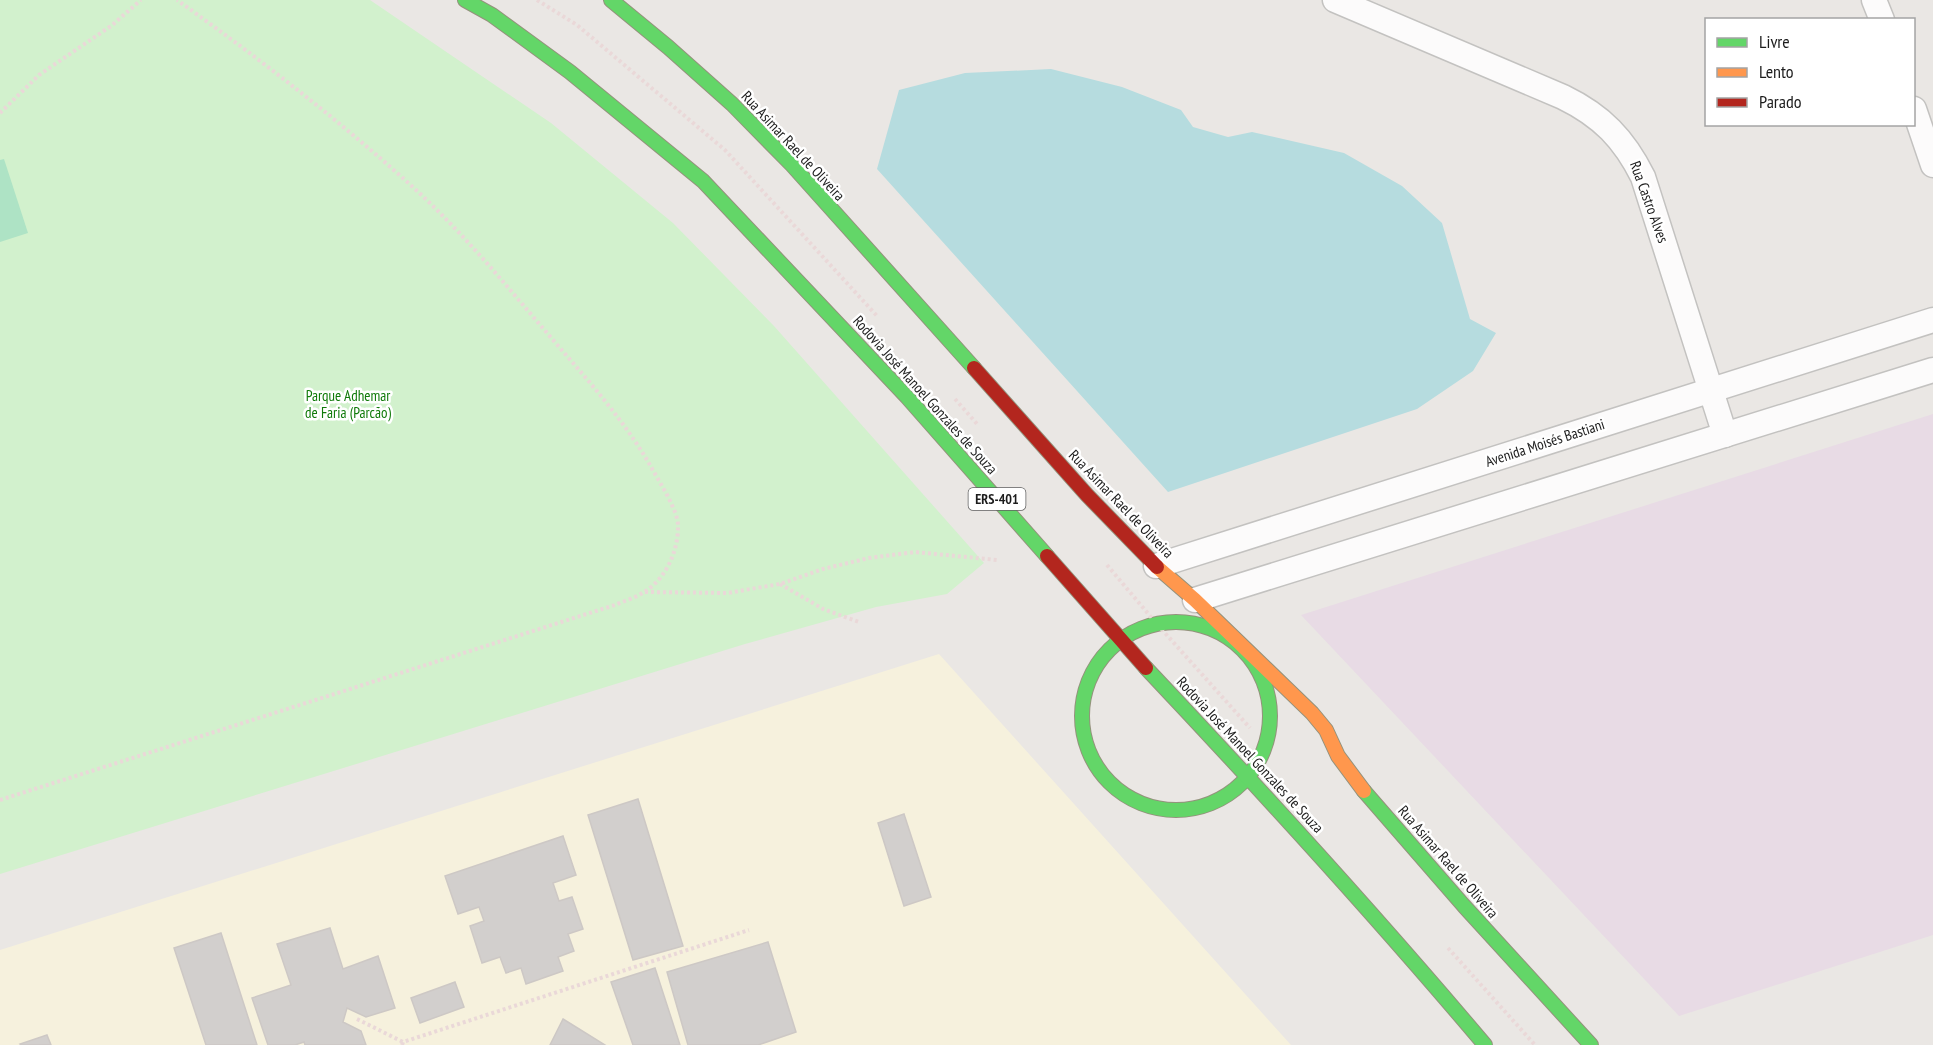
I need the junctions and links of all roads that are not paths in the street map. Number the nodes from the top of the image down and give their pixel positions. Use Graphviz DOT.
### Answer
graph roads {
  1 [pos="465,0"];
  2 [pos="611,0"];
  3 [pos="1335,0"];
  4 [pos="1915,112"];
  5 [pos="1933,165"];
  6 [pos="1933,320"];
  7 [pos="1933,370"];
  8 [pos="1710,390"];
  9 [pos="1725,435"];
  10 [pos="1156,566"];
  11 [pos="1195,600"];
  12 [pos="1119,639"];
  13 [pos="1242,647"];
  14 [pos="1249,777"];
  15 [pos="1485,1045"];
  16 [pos="1591,1045"];
  1 -- 12 [label="main road, Rodovia José Manoel Gonzales de Souza / ERS-401"];
  2 -- 10 [label="main road, Rua Asimar Rael de Oliveira"];
  3 -- 8 [label="street, Rua Castro Alves"];
  4 -- 5 [label="street"];
  6 -- 8 [label="street, Avenida Moisés Bastiani"];
  7 -- 9 [label="street"];
  8 -- 9 [label="street, Rua Castro Alves"];
  8 -- 10 [label="street, Avenida Moisés Bastiani"];
  9 -- 11 [label="street"];
  10 -- 11 [label="main road, Rua Asimar Rael de Oliveira"];
  11 -- 13 [label="main road, Rua Asimar Rael de Oliveira"];
  12 -- 13 [label="main road"];
  12 -- 14 [label="main road, Rodovia José Manoel Gonzales de Souza / ERS-401"];
  12 -- 14 [label="main road"];
  13 -- 14 [label="main road"];
  13 -- 16 [label="main road, Rua Asimar Rael de Oliveira"];
  14 -- 15 [label="main road, Rodovia José Manoel Gonzales de Souza / ERS-401"];
}
